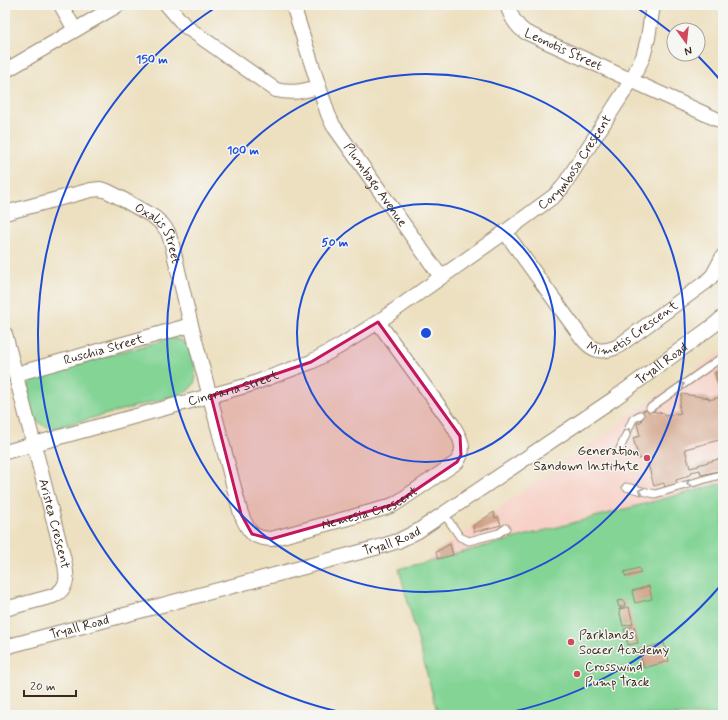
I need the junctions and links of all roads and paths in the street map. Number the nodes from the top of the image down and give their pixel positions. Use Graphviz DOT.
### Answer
graph roads {
  1 [pos="61,5"];
  2 [pos="118,5"];
  3 [pos="167,5"];
  4 [pos="293,5"];
  5 [pos="507,5"];
  6 [pos="653,5"];
  7 [pos="75,30"];
  8 [pos="5,71"];
  9 [pos="631,81"];
  10 [pos="319,87"];
  11 [pos="723,122"];
  12 [pos="5,213"];
  13 [pos="505,232"];
  14 [pos="723,256"];
  15 [pos="441,277"];
  16 [pos="723,317"];
  17 [pos="378,322"];
  18 [pos="191,325"];
  19 [pos="5,334"];
  20 [pos="718,360"];
  21 [pos="16,374"];
  22 [pos="211,396"];
  23 [pos="650,408"];
  24 [pos="640,414"];
  25 [pos="35,445"];
  26 [pos="619,451"];
  27 [pos="5,452"];
  28 [pos="723,474"];
  29 [pos="626,487"];
  30 [pos="444,514"];
  31 [pos="506,528"];
  32 [pos="5,609"];
  33 [pos="5,647"];
  1 -- 7 [label="street"];
  2 -- 7 [label="street"];
  3 -- 10 [label="street"];
  4 -- 10 [label="street, Plumbago Avenue"];
  5 -- 9 [label="street, Leonotis Street"];
  6 -- 9 [label="street, Corymbosa Crescent"];
  7 -- 8 [label="street"];
  9 -- 11 [label="street"];
  9 -- 13 [label="street, Corymbosa Crescent"];
  10 -- 15 [label="street, Plumbago Avenue"];
  12 -- 18 [label="street, Oxalis Street"];
  13 -- 14 [label="street, Mimetis Crescent"];
  13 -- 15 [label="street, Corymbosa Crescent"];
  15 -- 17 [label="street, Cineraria Street"];
  16 -- 30 [label="street, Tryall Road"];
  17 -- 22 [label="street, Cineraria Street"];
  17 -- 22 [label="street, Nemesia Crescent"];
  18 -- 21 [label="street, Ruschia Street"];
  18 -- 22 [label="street, Oxalis Street"];
  19 -- 21 [label="street, Aristea Crescent"];
  23 -- 20 [label="lane, one-way"];
  21 -- 25 [label="street, Aristea Crescent"];
  22 -- 25 [label="street, Cineraria Street"];
  26 -- 24 [label="lane, one-way"];
  25 -- 27 [label="street, Cineraria Street"];
  25 -- 32 [label="street, Aristea Crescent"];
  28 -- 29 [label="lane, one-way"];
  30 -- 31 [label="lane"];
  30 -- 33 [label="street, Tryall Road"];
}
